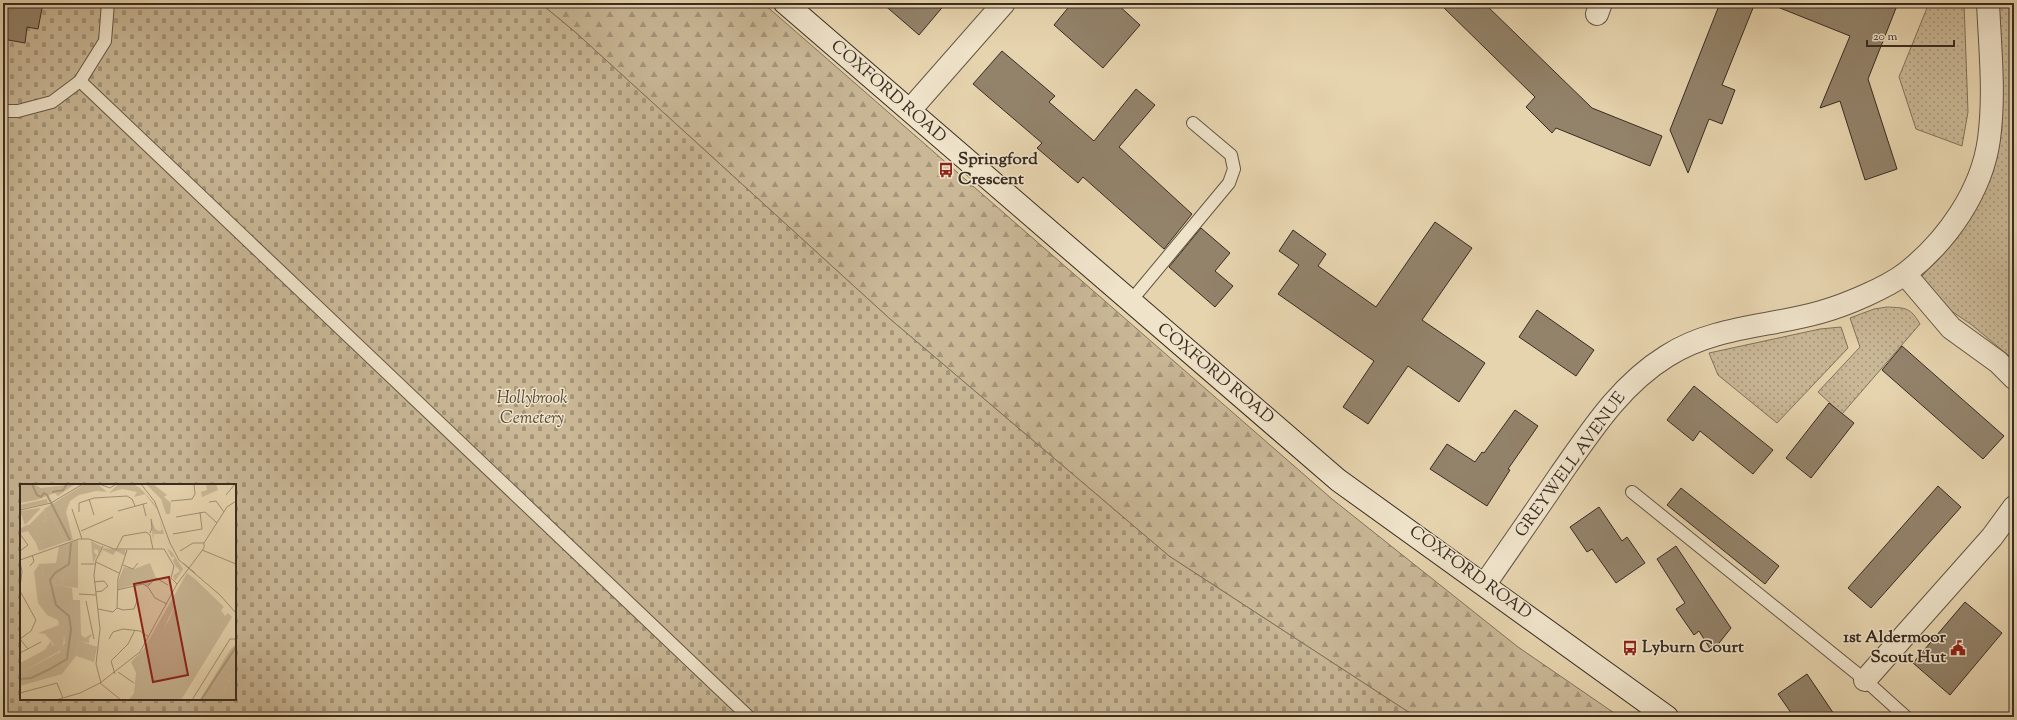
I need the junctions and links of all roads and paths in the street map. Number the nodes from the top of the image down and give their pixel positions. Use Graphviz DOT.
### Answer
graph roads {
  1 [pos="108,3"];
  2 [pos="785,3"];
  3 [pos="1004,3"];
  4 [pos="1988,3"];
  5 [pos="80,81"];
  6 [pos="910,110"];
  7 [pos="3,111"];
  8 [pos="1193,123"];
  9 [pos="1905,274"];
  10 [pos="1130,302"];
  11 [pos="2014,378"];
  12 [pos="1632,492"];
  13 [pos="2014,507"];
  14 [pos="1485,584"];
  15 [pos="1865,680"];
  16 [pos="749,717"];
  17 [pos="1668,717"];
  18 [pos="1906,717"];
  1 -- 5 [label="lane"];
  2 -- 6 [label="street, COXFORD ROAD"];
  3 -- 6 [label="street"];
  4 -- 9 [label="street, GREYWELL AVENUE"];
  5 -- 7 [label="lane"];
  5 -- 16 [label="lane"];
  6 -- 10 [label="street, COXFORD ROAD"];
  8 -- 10 [label="lane"];
  9 -- 11 [label="street"];
  9 -- 14 [label="street, GREYWELL AVENUE"];
  10 -- 14 [label="street, COXFORD ROAD"];
  12 -- 15 [label="lane"];
  13 -- 15 [label="street"];
  14 -- 17 [label="street, COXFORD ROAD"];
  15 -- 18 [label="lane"];
}
